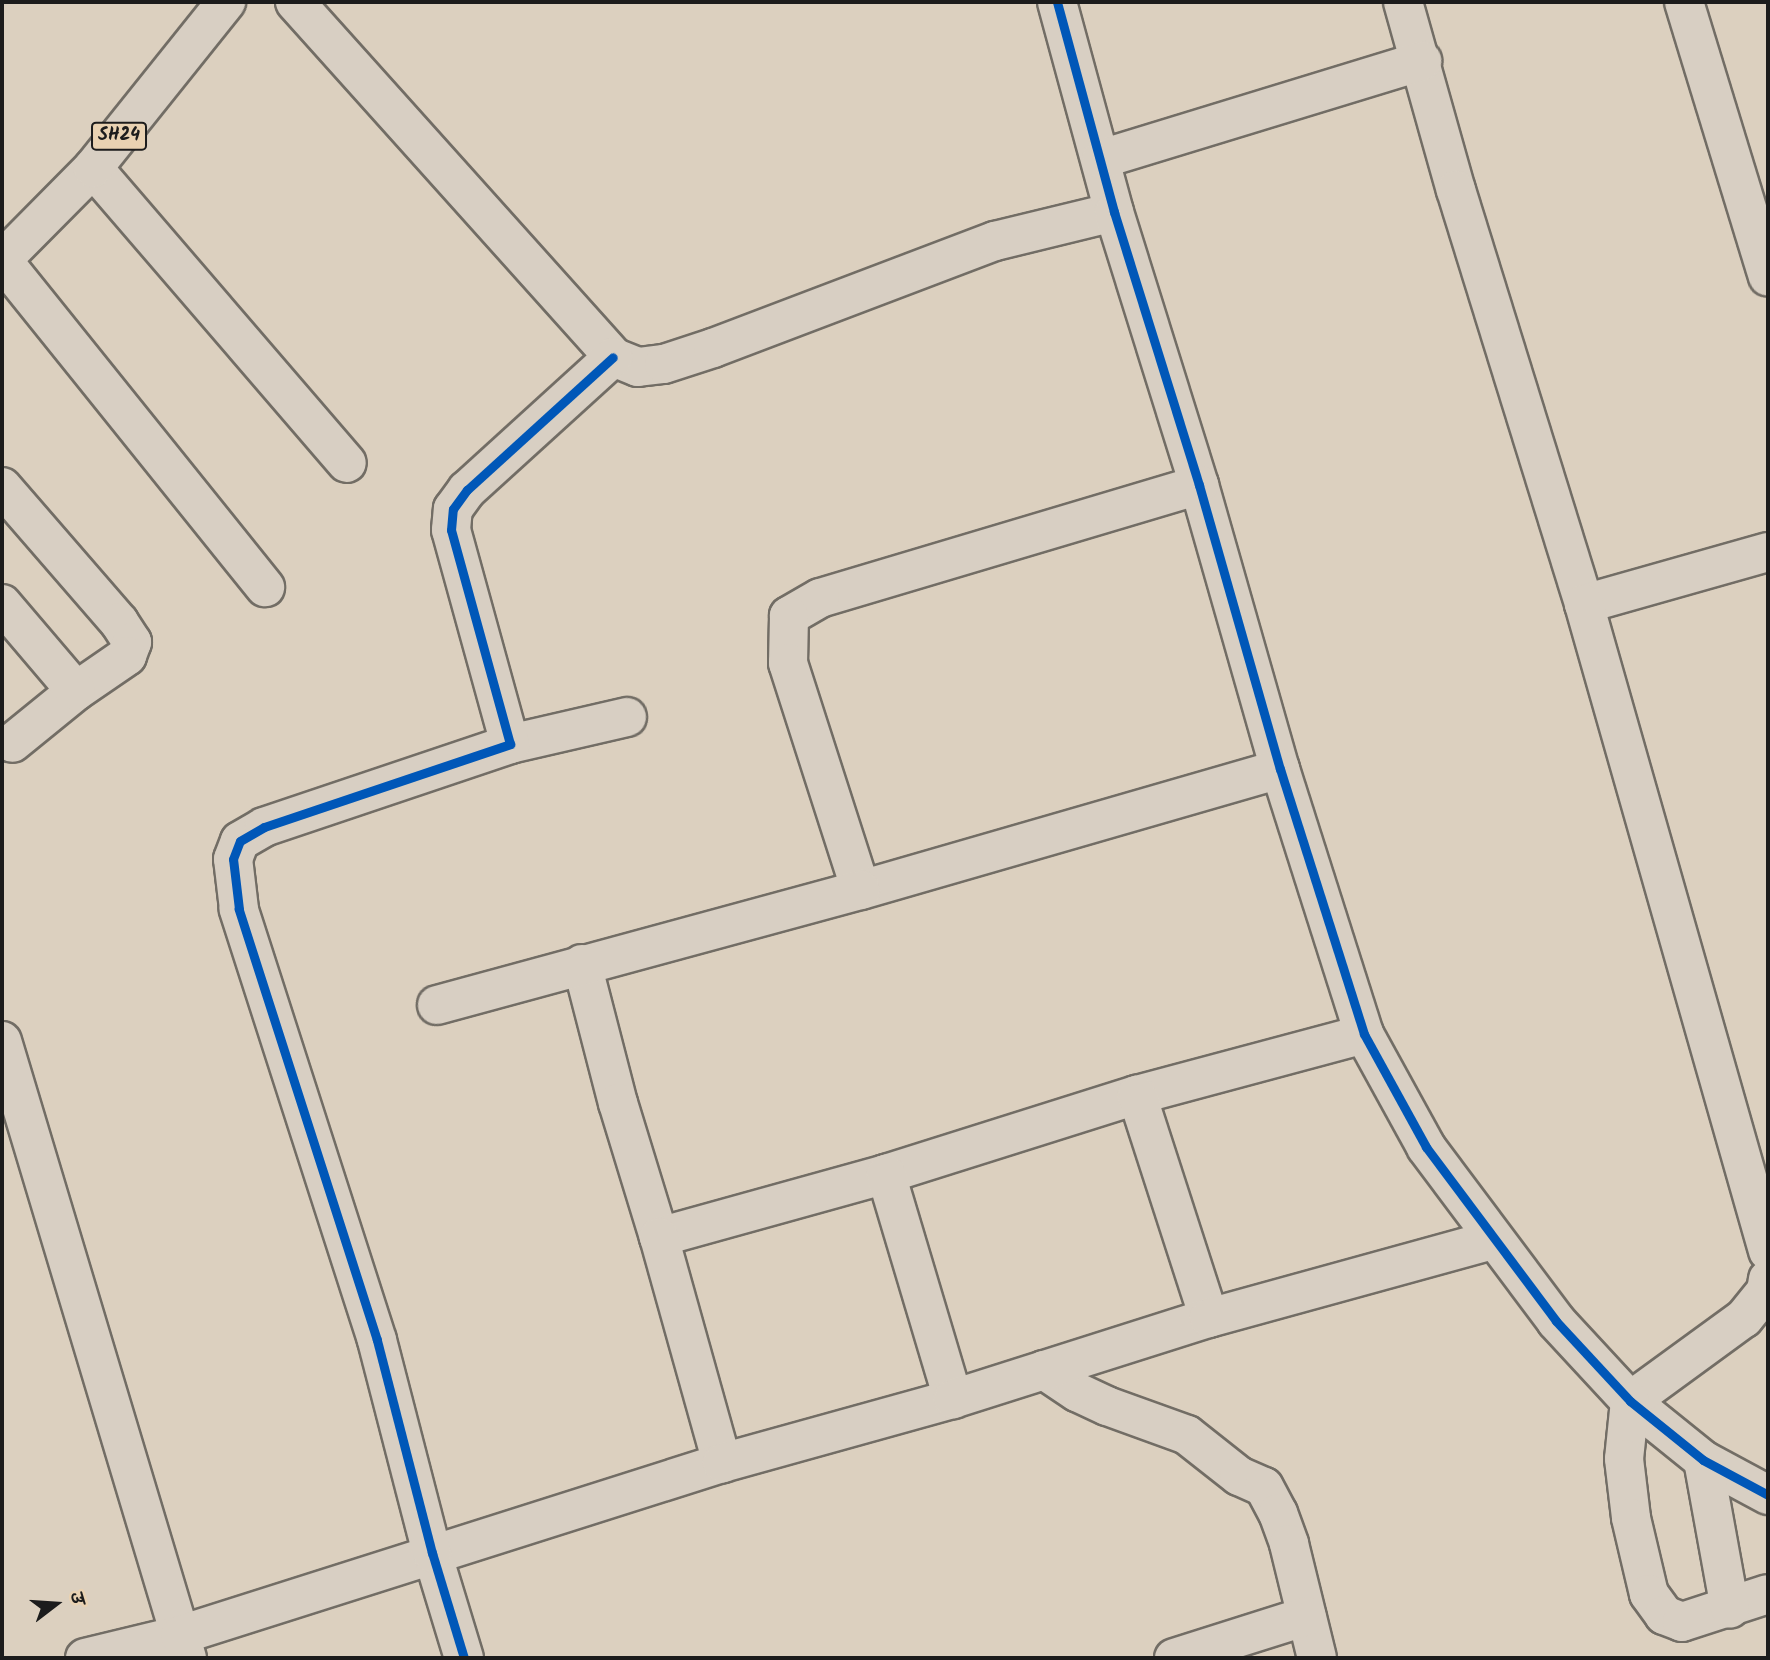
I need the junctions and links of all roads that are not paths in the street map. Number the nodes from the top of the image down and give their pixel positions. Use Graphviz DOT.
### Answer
graph roads {
  1 [pos="226,2"];
  2 [pos="295,2"];
  3 [pos="1057,2"];
  4 [pos="1403,2"];
  5 [pos="1684,2"];
  6 [pos="1422,61"];
  7 [pos="1101,159"];
  8 [pos="93,168"];
  9 [pos="1114,212"];
  10 [pos="2,260"];
  11 [pos="1768,276"];
  12 [pos="614,357"];
  13 [pos="347,463"];
  14 [pos="1199,485"];
  15 [pos="2,487"];
  16 [pos="1768,552"];
  17 [pos="265,587"];
  18 [pos="2,604"];
  19 [pos="1584,604"];
  20 [pos="76,691"];
  21 [pos="626,717"];
  22 [pos="12,743"];
  23 [pos="510,744"];
  24 [pos="1280,769"];
  25 [pos="861,890"];
  26 [pos="582,964"];
  27 [pos="437,1006"];
  28 [pos="1364,1034"];
  29 [pos="2,1041"];
  30 [pos="1137,1095"];
  31 [pos="886,1174"];
  32 [pos="659,1237"];
  33 [pos="1492,1240"];
  34 [pos="1768,1251"];
  35 [pos="1768,1279"];
  36 [pos="1209,1318"];
  37 [pos="1044,1370"];
  38 [pos="953,1399"];
  39 [pos="1630,1401"];
  40 [pos="1703,1460"];
  41 [pos="722,1463"];
  42 [pos="1768,1495"];
  43 [pos="432,1553"];
  44 [pos="1768,1594"];
  45 [pos="1730,1609"];
  46 [pos="1307,1616"];
  47 [pos="183,1646"];
  48 [pos="85,1658"];
  49 [pos="464,1658"];
  50 [pos="1174,1658"];
  51 [pos="1317,1658"];
  1 -- 8 [label="street, SH24"];
  2 -- 12 [label="street"];
  3 -- 7 [label="street"];
  4 -- 6 [label="street"];
  5 -- 11 [label="street"];
  6 -- 7 [label="street"];
  6 -- 19 [label="street"];
  7 -- 9 [label="street"];
  8 -- 10 [label="street, SH24"];
  8 -- 13 [label="street"];
  9 -- 12 [label="street"];
  9 -- 14 [label="street"];
  10 -- 17 [label="street"];
  12 -- 23 [label="street"];
  14 -- 24 [label="street"];
  14 -- 25 [label="street"];
  15 -- 20 [label="street"];
  16 -- 19 [label="street"];
  18 -- 20 [label="street"];
  19 -- 34 [label="street"];
  20 -- 22 [label="street"];
  21 -- 23 [label="street"];
  23 -- 43 [label="street"];
  24 -- 25 [label="street"];
  24 -- 28 [label="street"];
  25 -- 26 [label="street"];
  26 -- 27 [label="street"];
  26 -- 32 [label="street"];
  28 -- 30 [label="street"];
  28 -- 33 [label="street"];
  29 -- 47 [label="street"];
  30 -- 31 [label="street"];
  30 -- 36 [label="street"];
  31 -- 32 [label="street"];
  31 -- 38 [label="street"];
  32 -- 41 [label="street"];
  33 -- 36 [label="street"];
  33 -- 39 [label="street"];
  35 -- 39 [label="street"];
  36 -- 37 [label="street"];
  37 -- 38 [label="street"];
  37 -- 46 [label="street"];
  38 -- 41 [label="street"];
  39 -- 40 [label="street"];
  39 -- 45 [label="street"];
  40 -- 42 [label="street"];
  40 -- 45 [label="street"];
  41 -- 43 [label="street"];
  43 -- 47 [label="street"];
  43 -- 49 [label="street"];
  44 -- 45 [label="street"];
  46 -- 50 [label="street"];
  46 -- 51 [label="street"];
  47 -- 48 [label="street"];
}
